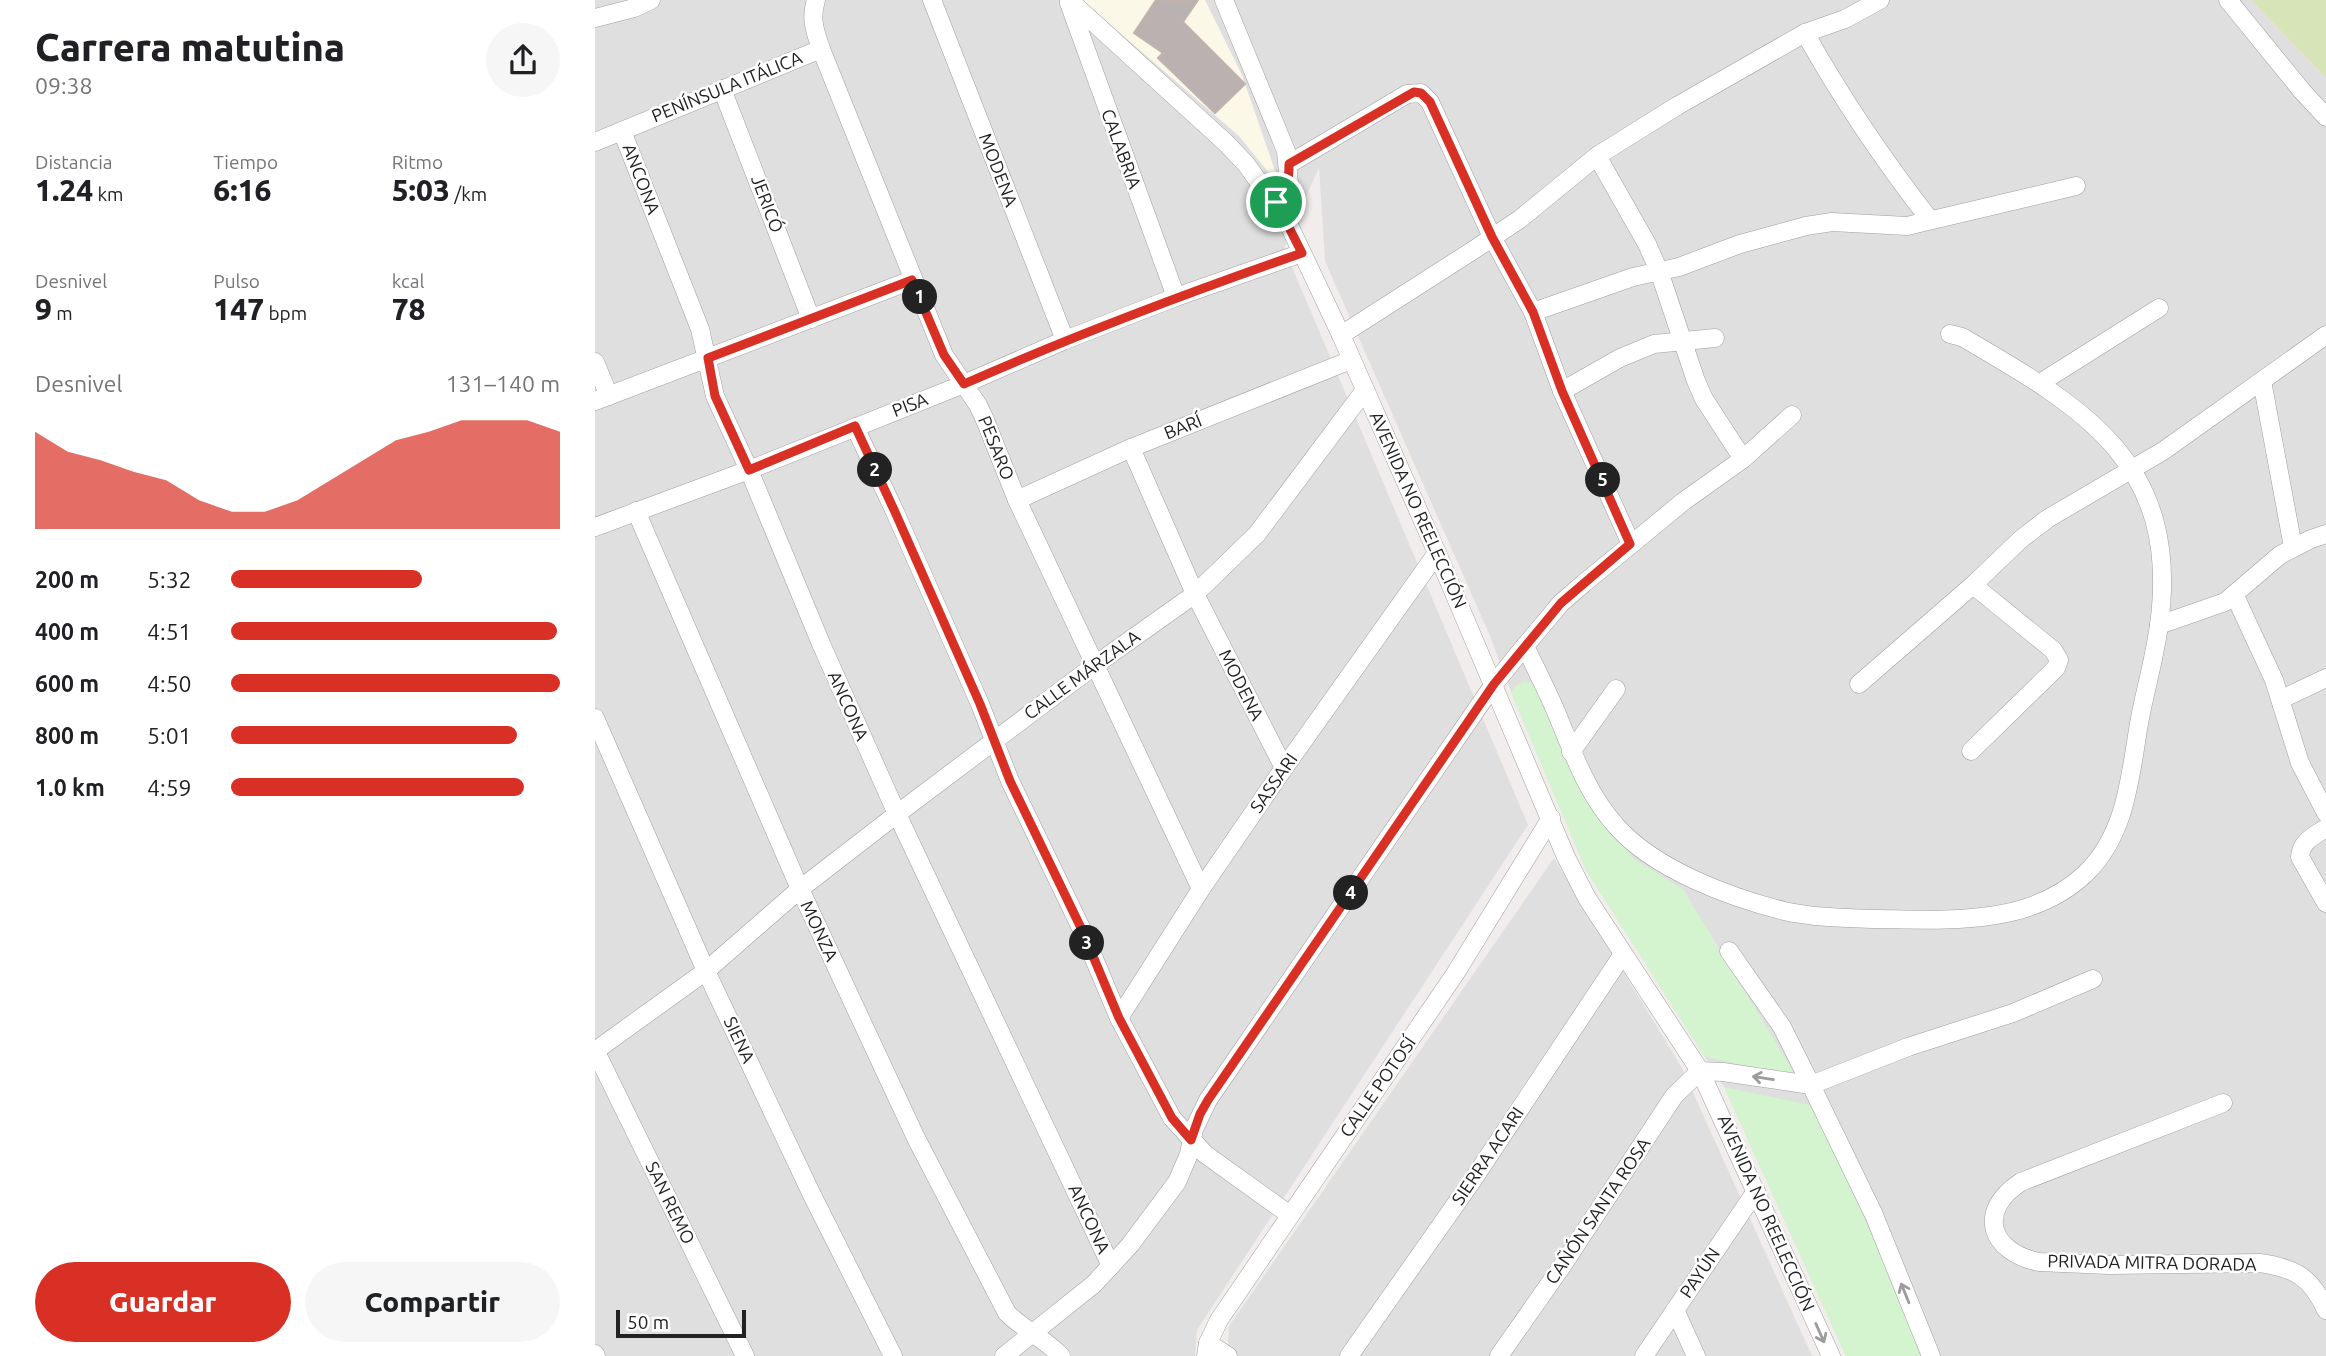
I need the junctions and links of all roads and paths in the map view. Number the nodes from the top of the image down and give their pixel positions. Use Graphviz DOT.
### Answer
graph roads {
  1 [pos="651,0"];
  2 [pos="816,0"];
  3 [pos="932,0"];
  4 [pos="1068,0"];
  5 [pos="1224,0"];
  6 [pos="1880,0"];
  7 [pos="2228,0"];
  8 [pos="629,4"];
  9 [pos="595,18"];
  10 [pos="1805,33"];
  11 [pos="821,49"];
  12 [pos="722,89"];
  13 [pos="2326,117"];
  14 [pos="622,131"];
  15 [pos="595,142"];
  16 [pos="1597,156"];
  17 [pos="1289,164"];
  18 [pos="2075,186"];
  19 [pos="1276,202"];
  20 [pos="1930,220"];
  21 [pos="1492,237"];
  22 [pos="1302,253"];
  23 [pos="1659,271"];
  24 [pos="912,280"];
  25 [pos="1176,297"];
  26 [pos="2159,308"];
  27 [pos="1533,312"];
  28 [pos="811,319"];
  29 [pos="1950,334"];
  30 [pos="1341,335"];
  31 [pos="2326,335"];
  32 [pos="1715,338"];
  33 [pos="1065,340"];
  34 [pos="1680,341"];
  35 [pos="708,358"];
  36 [pos="1351,360"];
  37 [pos="595,362"];
  38 [pos="2262,381"];
  39 [pos="2041,383"];
  40 [pos="964,384"];
  41 [pos="1365,390"];
  42 [pos="1562,391"];
  43 [pos="602,399"];
  44 [pos="1792,415"];
  45 [pos="855,426"];
  46 [pos="1131,447"];
  47 [pos="1744,460"];
  48 [pos="749,470"];
  49 [pos="2134,470"];
  50 [pos="1017,500"];
  51 [pos="636,511"];
  52 [pos="595,527"];
  53 [pos="2326,534"];
  54 [pos="1630,544"];
  55 [pos="2293,547"];
  56 [pos="1437,554"];
  57 [pos="1973,584"];
  58 [pos="1195,594"];
  59 [pos="2235,596"];
  60 [pos="2159,625"];
  61 [pos="1525,646"];
  62 [pos="1094,665"];
  63 [pos="2326,678"];
  64 [pos="1494,684"];
  65 [pos="1859,684"];
  66 [pos="1616,689"];
  67 [pos="2282,699"];
  68 [pos="595,718"];
  69 [pos="994,740"];
  70 [pos="1971,751"];
  71 [pos="1571,752"];
  72 [pos="1284,768"];
  73 [pos="2326,813"];
  74 [pos="897,814"];
  75 [pos="1551,818"];
  76 [pos="2326,828"];
  77 [pos="800,889"];
  78 [pos="1202,889"];
  79 [pos="2326,904"];
  80 [pos="1729,951"];
  81 [pos="1623,954"];
  82 [pos="706,971"];
  83 [pos="2093,979"];
  84 [pos="1119,1018"];
  85 [pos="595,1051"];
  86 [pos="1700,1070"];
  87 [pos="1811,1085"];
  88 [pos="2223,1103"];
  89 [pos="1191,1140"];
  90 [pos="1756,1191"];
  91 [pos="1290,1215"];
  92 [pos="1111,1266"];
  93 [pos="1675,1310"];
  94 [pos="2326,1310"];
  95 [pos="1032,1333"];
  96 [pos="1207,1350"];
  97 [pos="745,1356"];
  98 [pos="893,1356"];
  99 [pos="1005,1356"];
  100 [pos="1061,1356"];
  101 [pos="1228,1356"];
  102 [pos="1349,1356"];
  103 [pos="1499,1356"];
  104 [pos="1644,1356"];
  105 [pos="1696,1356"];
  106 [pos="1831,1356"];
  107 [pos="1931,1356"];
  1 -- 8 [label="street"];
  2 -- 11 [label="street, PESARO"];
  3 -- 33 [label="street, MODENA"];
  4 -- 19 [label="street, AVENIDA NO REELECCIÓN"];
  4 -- 25 [label="street, CALABRIA"];
  5 -- 17 [label="street"];
  6 -- 10 [label="street"];
  7 -- 13 [label="street"];
  8 -- 9 [label="street"];
  10 -- 16 [label="street"];
  10 -- 20 [label="street"];
  11 -- 12 [label="street, PENÍNSULA ITÁLICA"];
  11 -- 24 [label="street, PESARO"];
  12 -- 14 [label="street, PENÍNSULA ITÁLICA"];
  12 -- 28 [label="street, JERICÓ"];
  14 -- 15 [label="street, PENÍNSULA ITÁLICA"];
  14 -- 35 [label="street, ANCONA"];
  16 -- 21 [label="street"];
  16 -- 23 [label="street"];
  17 -- 19 [label="street"];
  17 -- 21 [label="street"];
  18 -- 20 [label="street"];
  19 -- 22 [label="street, AVENIDA NO REELECCIÓN"];
  20 -- 23 [label="street"];
  21 -- 27 [label="street"];
  21 -- 30 [label="street"];
  22 -- 25 [label="street, PISA"];
  22 -- 30 [label="street, AVENIDA NO REELECCIÓN"];
  23 -- 27 [label="street"];
  23 -- 34 [label="street"];
  24 -- 28 [label="street"];
  24 -- 40 [label="street, PESARO"];
  25 -- 33 [label="street, PISA"];
  26 -- 39 [label="street"];
  27 -- 42 [label="street"];
  28 -- 35 [label="street"];
  29 -- 39 [label="street"];
  30 -- 36 [label="street, AVENIDA NO REELECCIÓN"];
  31 -- 38 [label="street"];
  32 -- 34 [label="street"];
  33 -- 40 [label="street, PISA"];
  34 -- 42 [label="street"];
  34 -- 47 [label="street"];
  35 -- 43 [label="street"];
  35 -- 48 [label="street, ANCONA"];
  36 -- 41 [label="street, AVENIDA NO REELECCIÓN"];
  36 -- 46 [label="street, BARÍ"];
  37 -- 43 [label="street"];
  38 -- 49 [label="street"];
  38 -- 55 [label="street"];
  39 -- 49 [label="street"];
  40 -- 45 [label="street, PISA"];
  40 -- 50 [label="street, PESARO"];
  41 -- 56 [label="street, AVENIDA NO REELECCIÓN"];
  41 -- 58 [label="street, CALLE MÁRZALA"];
  42 -- 54 [label="street"];
  44 -- 47 [label="street"];
  45 -- 48 [label="street, PISA"];
  45 -- 69 [label="street"];
  46 -- 50 [label="street, BARÍ"];
  46 -- 58 [label="street, MODENA"];
  47 -- 54 [label="street"];
  48 -- 51 [label="street, PISA"];
  48 -- 74 [label="street, ANCONA"];
  49 -- 57 [label="street"];
  49 -- 60 [label="street"];
  50 -- 62 [label="street, PESARO"];
  51 -- 52 [label="street, PISA"];
  51 -- 77 [label="street, MONZA"];
  53 -- 55 [label="street"];
  54 -- 61 [label="street"];
  55 -- 59 [label="street"];
  56 -- 64 [label="street, AVENIDA NO REELECCIÓN"];
  56 -- 72 [label="street, SASSARI"];
  57 -- 65 [label="street"];
  57 -- 70 [label="street"];
  58 -- 62 [label="street, CALLE MÁRZALA"];
  58 -- 72 [label="street, MODENA"];
  59 -- 60 [label="street"];
  59 -- 67 [label="street"];
  60 -- 71 [label="street"];
  61 -- 64 [label="street"];
  61 -- 71 [label="street"];
  62 -- 69 [label="street, CALLE MÁRZALA"];
  62 -- 78 [label="street, PESARO"];
  63 -- 67 [label="street"];
  64 -- 75 [label="street, AVENIDA NO REELECCIÓN"];
  64 -- 89 [label="street"];
  66 -- 71 [label="street"];
  67 -- 73 [label="street"];
  68 -- 82 [label="street, SIENA"];
  69 -- 74 [label="street, CALLE MÁRZALA"];
  69 -- 84 [label="street"];
  72 -- 78 [label="street, SASSARI"];
  74 -- 77 [label="street, CALLE MÁRZALA"];
  74 -- 92 [label="street, ANCONA"];
  75 -- 81 [label="street, AVENIDA NO REELECCIÓN"];
  75 -- 91 [label="street, CALLE POTOSÍ"];
  76 -- 79 [label="street"];
  77 -- 82 [label="street, CALLE MÁRZALA"];
  77 -- 95 [label="street, MONZA"];
  78 -- 84 [label="street, SASSARI"];
  80 -- 87 [label="street"];
  81 -- 86 [label="street, AVENIDA NO REELECCIÓN"];
  81 -- 102 [label="street, SIERRA ACARI"];
  82 -- 85 [label="street, CALLE MÁRZALA"];
  82 -- 98 [label="street, SIENA"];
  83 -- 87 [label="street"];
  84 -- 89 [label="street"];
  85 -- 97 [label="street, SAN REMO"];
  87 -- 86 [label="street, one-way"];
  86 -- 90 [label="street, AVENIDA NO REELECCIÓN"];
  86 -- 103 [label="street, CAÑÓN SANTA ROSA"];
  107 -- 87 [label="street, one-way"];
  88 -- 94 [label="street, PRIVADA MITRA DORADA"];
  89 -- 91 [label="street"];
  89 -- 92 [label="street"];
  90 -- 93 [label="street, PAYÚN"];
  90 -- 106 [label="street, AVENIDA NO REELECCIÓN, one-way"];
  91 -- 96 [label="street, CALLE POTOSÍ"];
  92 -- 95 [label="street"];
  93 -- 104 [label="street, PAYÚN"];
  93 -- 105 [label="street"];
  95 -- 99 [label="street"];
  95 -- 100 [label="street, MONZA"];
  96 -- 101 [label="street"];
}
